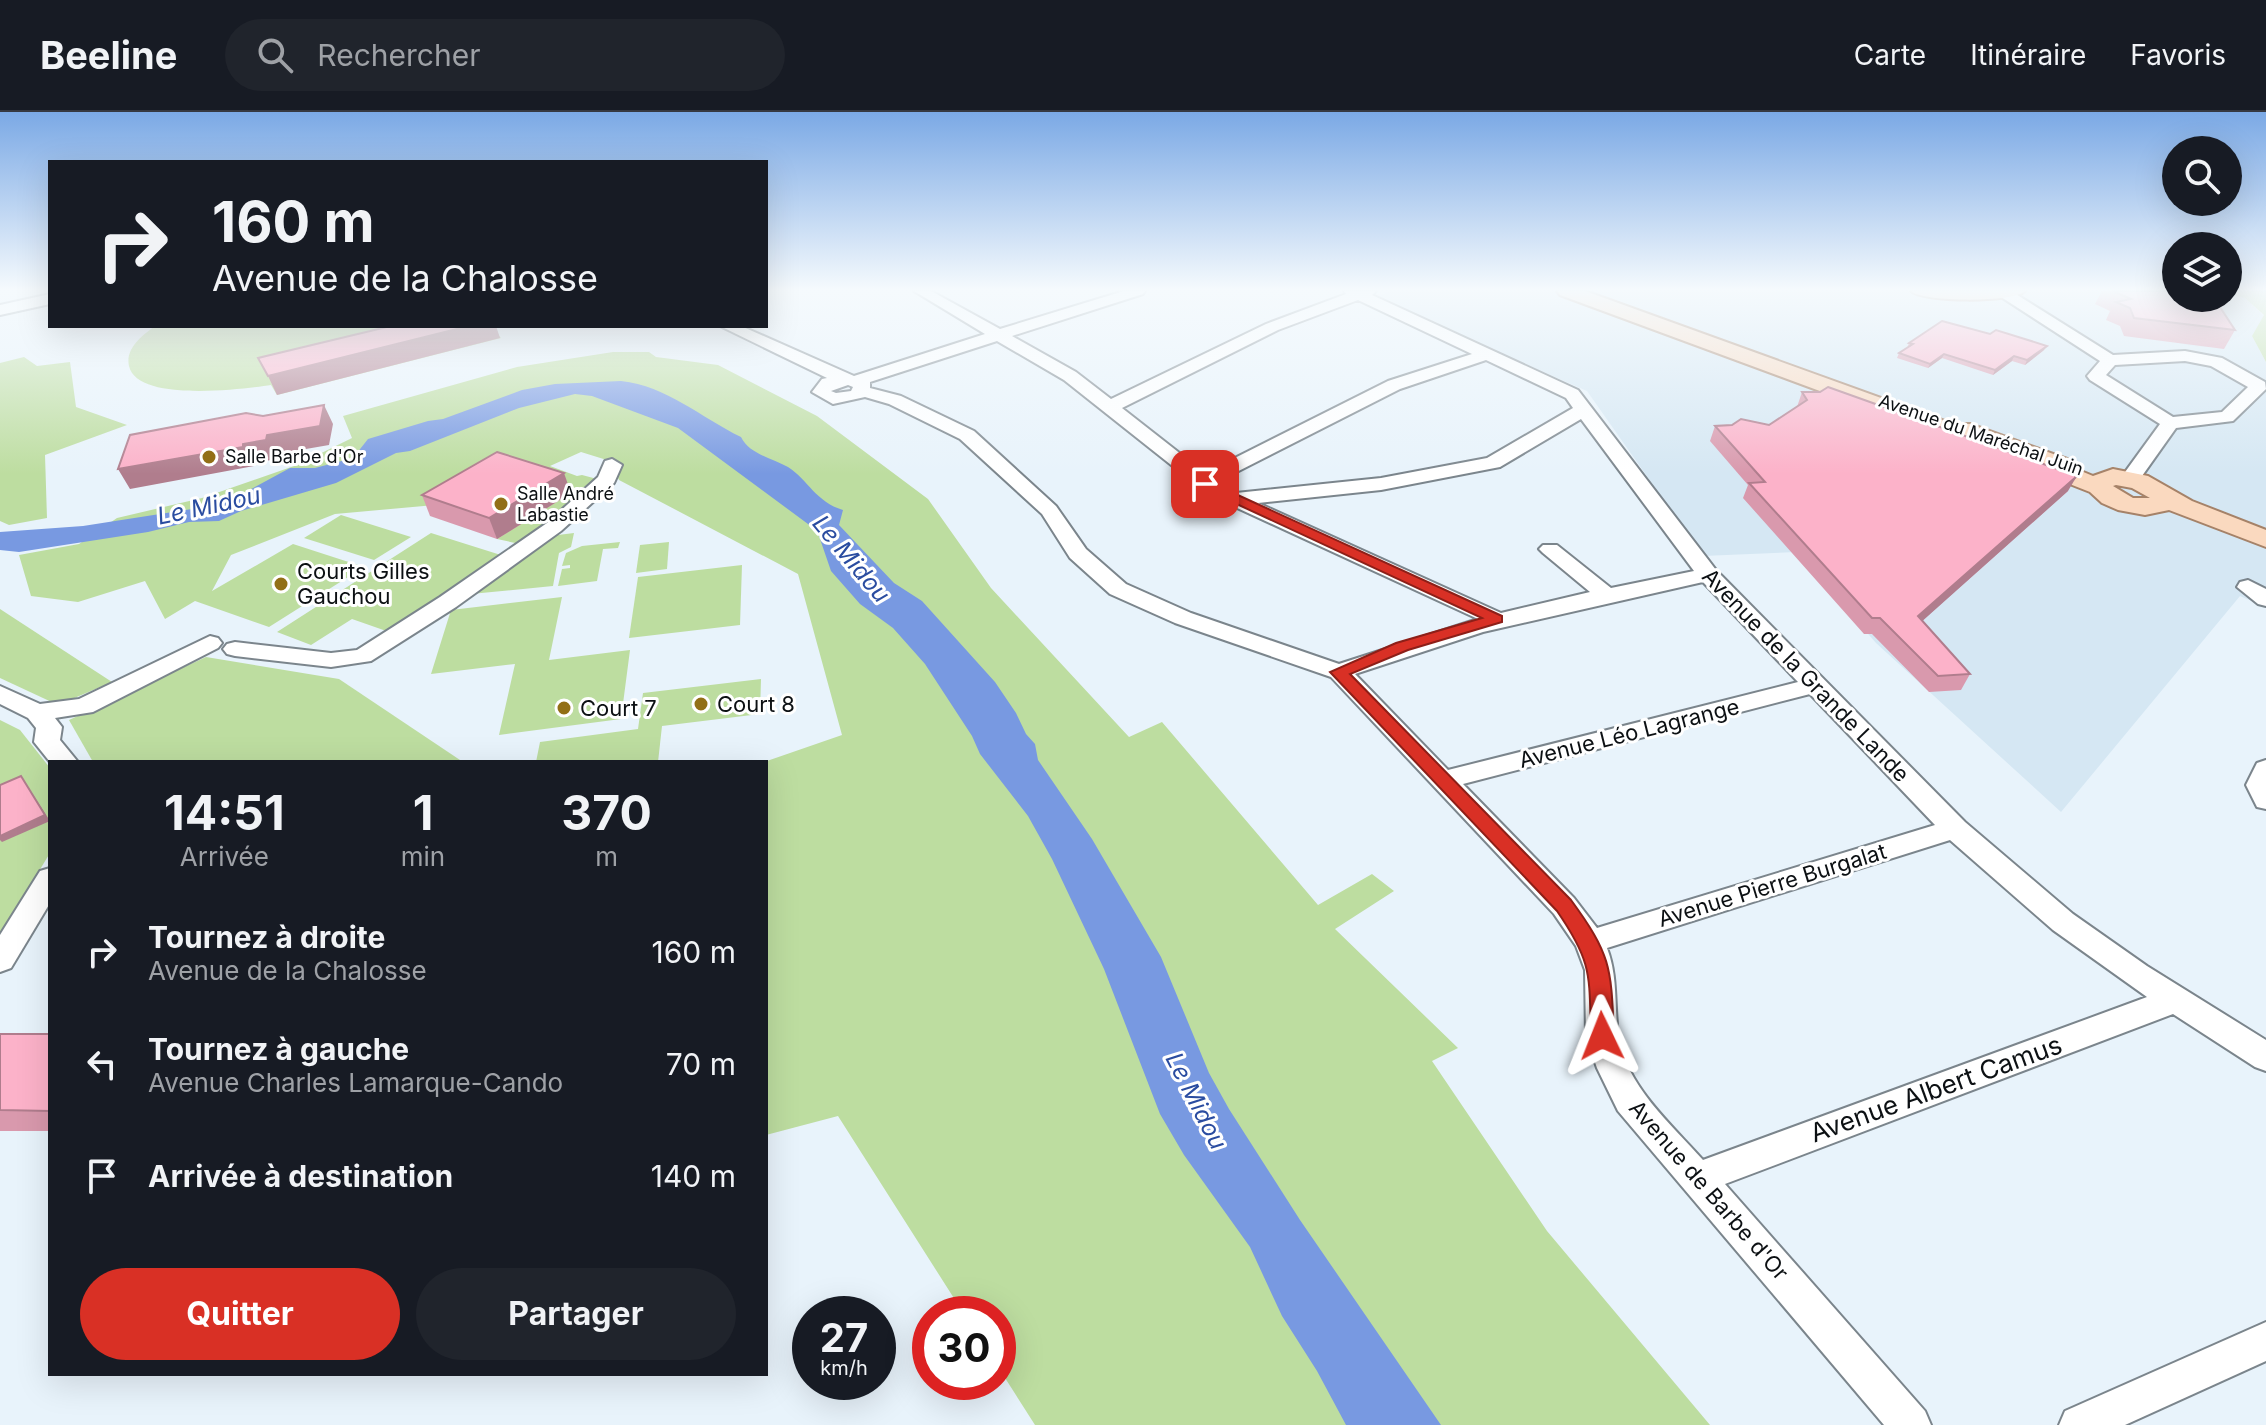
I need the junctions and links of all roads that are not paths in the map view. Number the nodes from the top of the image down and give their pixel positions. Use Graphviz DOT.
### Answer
graph roads {
  1 [pos="785,352"];
  2 [pos="951,352"];
  3 [pos="1029,352"];
  4 [pos="1221,352"];
  5 [pos="1485,352"];
  6 [pos="1743,352"];
  7 [pos="1748,352"];
  8 [pos="2099,352"];
  9 [pos="1489,354"];
  10 [pos="797,358"];
  11 [pos="2110,360"];
  12 [pos="854,384"];
  13 [pos="1109,407"];
  14 [pos="1585,409"];
  15 [pos="2170,423"];
  16 [pos="612,465"];
  17 [pos="2114,481"];
  18 [pos="1201,482"];
  19 [pos="1234,499"];
  20 [pos="2266,541"];
  21 [pos="1550,549"];
  22 [pos="1708,575"];
  23 [pos="1608,596"];
  24 [pos="1496,619"];
  25 [pos="210,643"];
  26 [pos="235,649"];
  27 [pos="1339,672"];
  28 [pos="1813,686"];
  29 [pos="0,694"];
  30 [pos="37,712"];
  31 [pos="63,760"];
  32 [pos="2266,769"];
  33 [pos="1444,780"];
  34 [pos="2266,800"];
  35 [pos="1955,829"];
  36 [pos="48,882"];
  37 [pos="1590,942"];
  38 [pos="0,960"];
  39 [pos="2175,1000"];
  40 [pos="2266,1057"];
  41 [pos="1696,1179"];
  42 [pos="2266,1341"];
  43 [pos="1911,1425"];
  44 [pos="2079,1425"];
  1 -- 10 [label="street, Avenue de Barbe d'Or"];
  2 -- 12 [label="street"];
  3 -- 13 [label="street"];
  4 -- 13 [label="street"];
  5 -- 9 [label="street, Avenue de la Grande Lande"];
  6 -- 17 [label="main road, Avenue du Maréchal Juin"];
  7 -- 17 [label="main road, Avenue du Maréchal Juin"];
  8 -- 11 [label="street"];
  9 -- 14 [label="street, Avenue de la Grande Lande"];
  9 -- 18 [label="street"];
  10 -- 12 [label="street, Avenue de Barbe d'Or"];
  10 -- 12 [label="street"];
  11 -- 15 [label="street"];
  11 -- 15 [label="street"];
  12 -- 27 [label="street, Avenue de Barbe d'Or"];
  13 -- 18 [label="street"];
  14 -- 19 [label="street"];
  14 -- 22 [label="street, Avenue de la Grande Lande"];
  15 -- 17 [label="street"];
  16 -- 26 [label="street"];
  17 -- 20 [label="main road"];
  18 -- 19 [label="street"];
  19 -- 24 [label="street"];
  21 -- 23 [label="street"];
  22 -- 23 [label="street"];
  22 -- 28 [label="street, Avenue de la Grande Lande"];
  23 -- 24 [label="street"];
  24 -- 27 [label="street"];
  25 -- 30 [label="street"];
  27 -- 33 [label="street, Avenue de Barbe d'Or"];
  28 -- 33 [label="street, Avenue Léo Lagrange"];
  28 -- 35 [label="street, Avenue de la Grande Lande"];
  29 -- 30 [label="street"];
  30 -- 31 [label="street"];
  32 -- 34 [label="street"];
  33 -- 37 [label="street, Avenue de Barbe d'Or"];
  35 -- 37 [label="street, Avenue Pierre Burgalat"];
  35 -- 39 [label="street, Avenue de la Grande Lande"];
  36 -- 38 [label="street"];
  37 -- 41 [label="street, Avenue de Barbe d'Or"];
  39 -- 40 [label="street, Avenue de la Grande Lande"];
  39 -- 41 [label="street, Avenue Albert Camus"];
  41 -- 43 [label="street, Avenue de Barbe d'Or"];
  42 -- 44 [label="street"];
}
